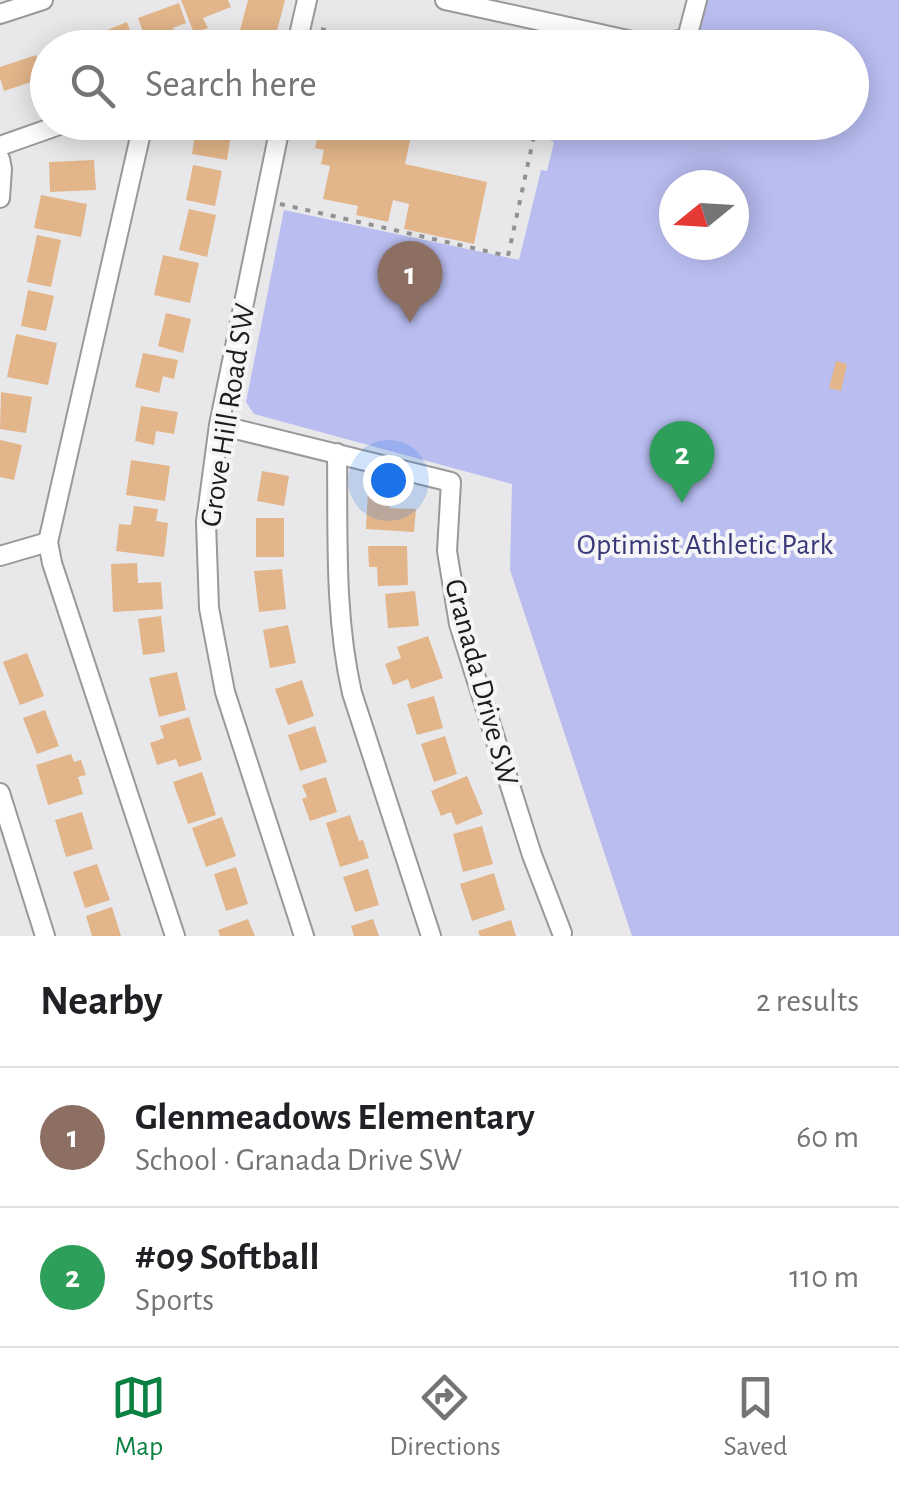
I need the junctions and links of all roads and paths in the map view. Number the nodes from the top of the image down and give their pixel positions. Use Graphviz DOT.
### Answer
graph roads {
  1 [pos="43,0"];
  2 [pos="307,0"];
  3 [pos="445,0"];
  4 [pos="696,0"];
  5 [pos="0,14"];
  6 [pos="301,25"];
  7 [pos="300,30"];
  8 [pos="324,30"];
  9 [pos="582,30"];
  10 [pos="690,30"];
  11 [pos="30,135"];
  12 [pos="139,140"];
  13 [pos="277,140"];
  14 [pos="533,140"];
  15 [pos="0,146"];
  16 [pos="0,159"];
  17 [pos="0,198"];
  18 [pos="265,201"];
  19 [pos="219,425"];
  20 [pos="337,453"];
  21 [pos="48,542"];
  22 [pos="0,556"];
  23 [pos="0,793"];
  24 [pos="562,933"];
  25 [pos="46,936"];
  26 [pos="175,936"];
  27 [pos="304,936"];
  28 [pos="431,936"];
  1 -- 5 [label="street"];
  2 -- 6 [label="street"];
  3 -- 9 [label="street"];
  4 -- 10 [label="street"];
  6 -- 7 [label="street"];
  6 -- 8 [label="path"];
  11 -- 15 [label="street"];
  12 -- 21 [label="street"];
  13 -- 18 [label="street, Grove Hill Road SW"];
  14 -- 18 [label="path"];
  16 -- 17 [label="street"];
  18 -- 19 [label="street, Grove Hill Road SW"];
  19 -- 20 [label="street, Granada Drive SW"];
  19 -- 27 [label="street, Grove Hill Road SW"];
  20 -- 24 [label="street, Granada Drive SW"];
  20 -- 28 [label="street"];
  21 -- 22 [label="street"];
  21 -- 26 [label="street"];
  23 -- 25 [label="street"];
}
